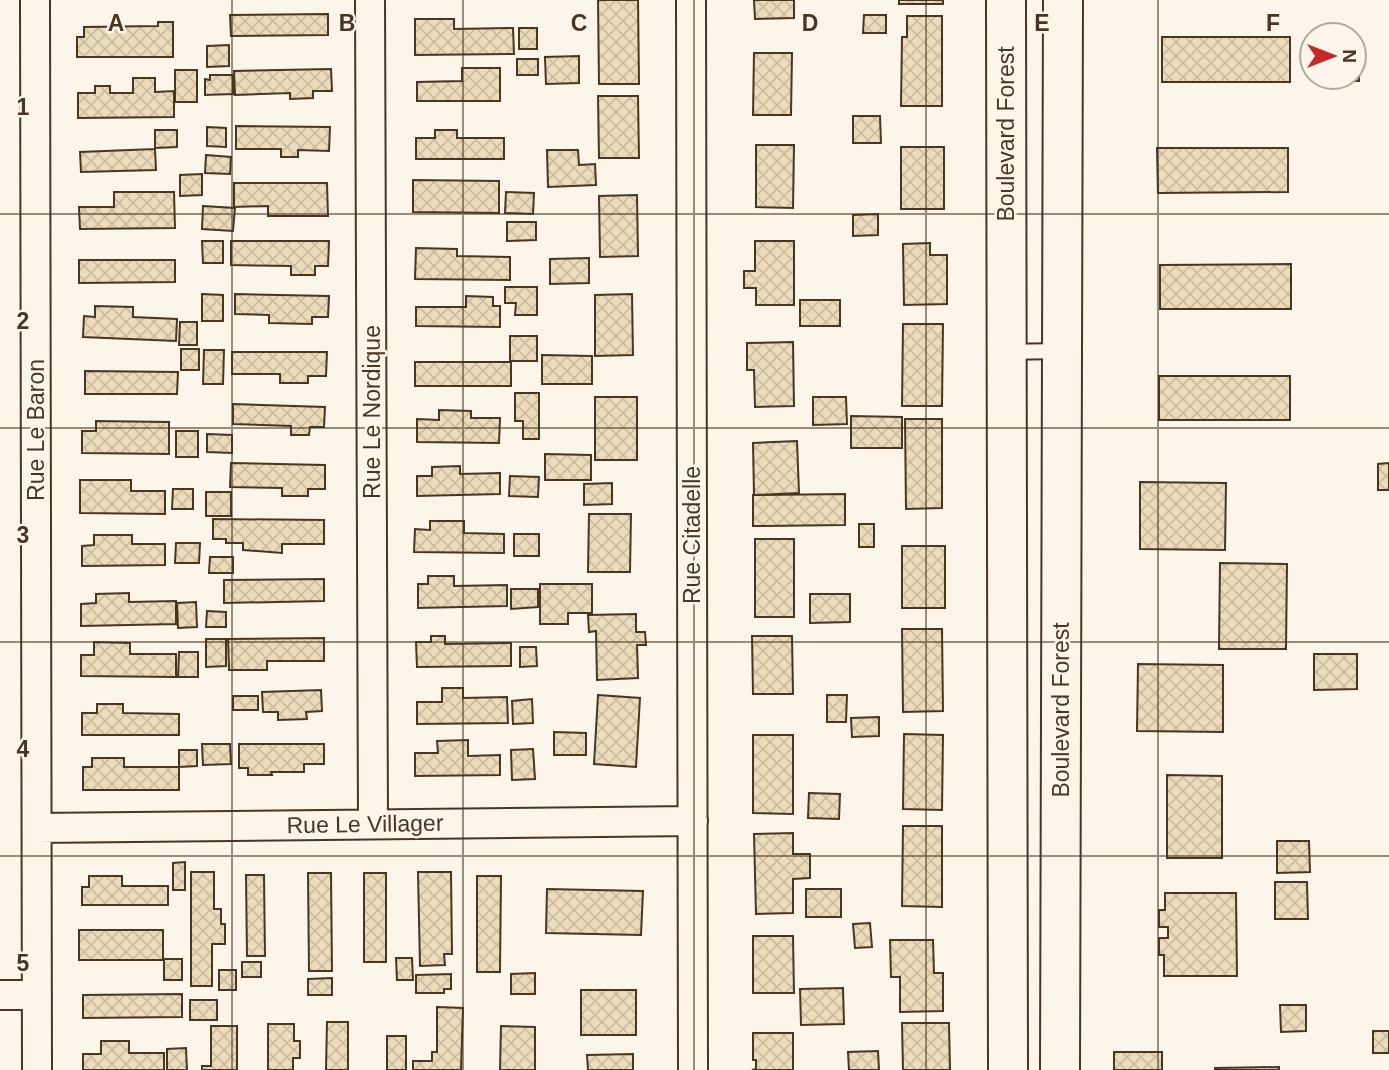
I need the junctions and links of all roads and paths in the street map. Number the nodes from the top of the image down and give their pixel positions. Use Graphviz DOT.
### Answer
graph roads {
  1 [pos="35,0"];
  2 [pos="370,0"];
  3 [pos="691,0"];
  4 [pos="1006,0"];
  5 [pos="1063,0"];
  6 [pos="1064,351"];
  7 [pos="1008,352"];
  8 [pos="693,821"];
  9 [pos="373,824"];
  10 [pos="37,828"];
  11 [pos="0,995"];
  12 [pos="37,995"];
  13 [pos="37,1070"];
  14 [pos="692,1070"];
  15 [pos="1008,1070"];
  16 [pos="1060,1070"];
  1 -- 10 [label="street, Rue Le Baron"];
  2 -- 9 [label="street, Rue Le Nordique"];
  3 -- 8 [label="street, Rue Citadelle"];
  4 -- 7 [label="street, Boulevard Forest"];
  5 -- 6 [label="street, Boulevard Forest"];
  6 -- 7 [label="lane"];
  6 -- 16 [label="street, Boulevard Forest"];
  7 -- 15 [label="street, Boulevard Forest"];
  8 -- 9 [label="street, Rue Le Villager"];
  8 -- 14 [label="street, Rue Citadelle"];
  9 -- 10 [label="street, Rue Le Villager"];
  10 -- 12 [label="street, Rue Le Baron"];
  11 -- 12 [label="street"];
  12 -- 13 [label="street, Rue Le Baron"];
}
